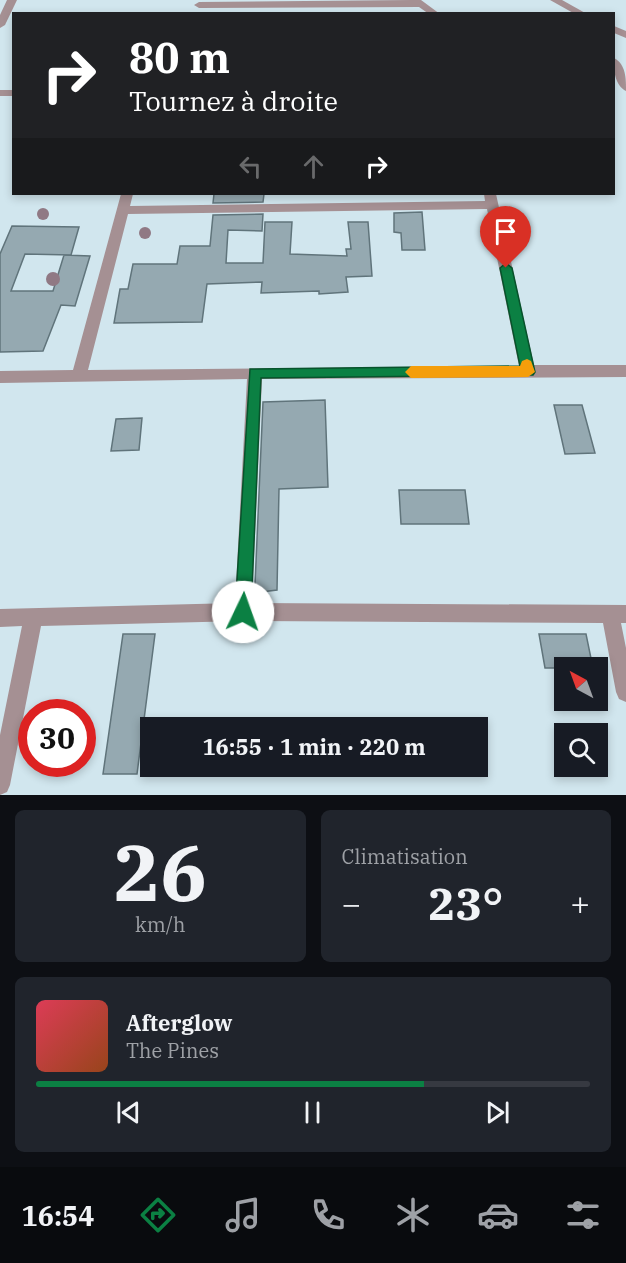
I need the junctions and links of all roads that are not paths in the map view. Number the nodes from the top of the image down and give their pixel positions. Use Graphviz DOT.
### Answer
graph roads {
  1 [pos="12,0"];
  2 [pos="555,0"];
  3 [pos="418,2"];
  4 [pos="199,5"];
  5 [pos="0,6"];
  6 [pos="433,12"];
  7 [pos="579,12"];
  8 [pos="0,25"];
  9 [pos="615,63"];
  10 [pos="626,88"];
  11 [pos="127,195"];
  12 [pos="491,200"];
  13 [pos="125,210"];
  14 [pos="626,370"];
  15 [pos="255,372"];
  16 [pos="528,372"];
  17 [pos="79,375"];
  18 [pos="0,377"];
  19 [pos="243,612"];
  20 [pos="618,615"];
  21 [pos="0,618"];
  22 [pos="33,618"];
  23 [pos="626,692"];
  24 [pos="0,785"];
  1 -- 5 [label="street"];
  1 -- 8 [label="street"];
  2 -- 7 [label="street"];
  3 -- 4 [label="street"];
  3 -- 6 [label="street"];
  9 -- 10 [label="street"];
  11 -- 13 [label="street"];
  12 -- 13 [label="street"];
  12 -- 16 [label="street"];
  13 -- 17 [label="street"];
  14 -- 16 [label="street"];
  15 -- 16 [label="street"];
  15 -- 17 [label="street"];
  15 -- 19 [label="street"];
  17 -- 18 [label="street"];
  19 -- 20 [label="street"];
  19 -- 22 [label="street"];
  20 -- 23 [label="street"];
  21 -- 22 [label="street"];
  22 -- 24 [label="street"];
}
